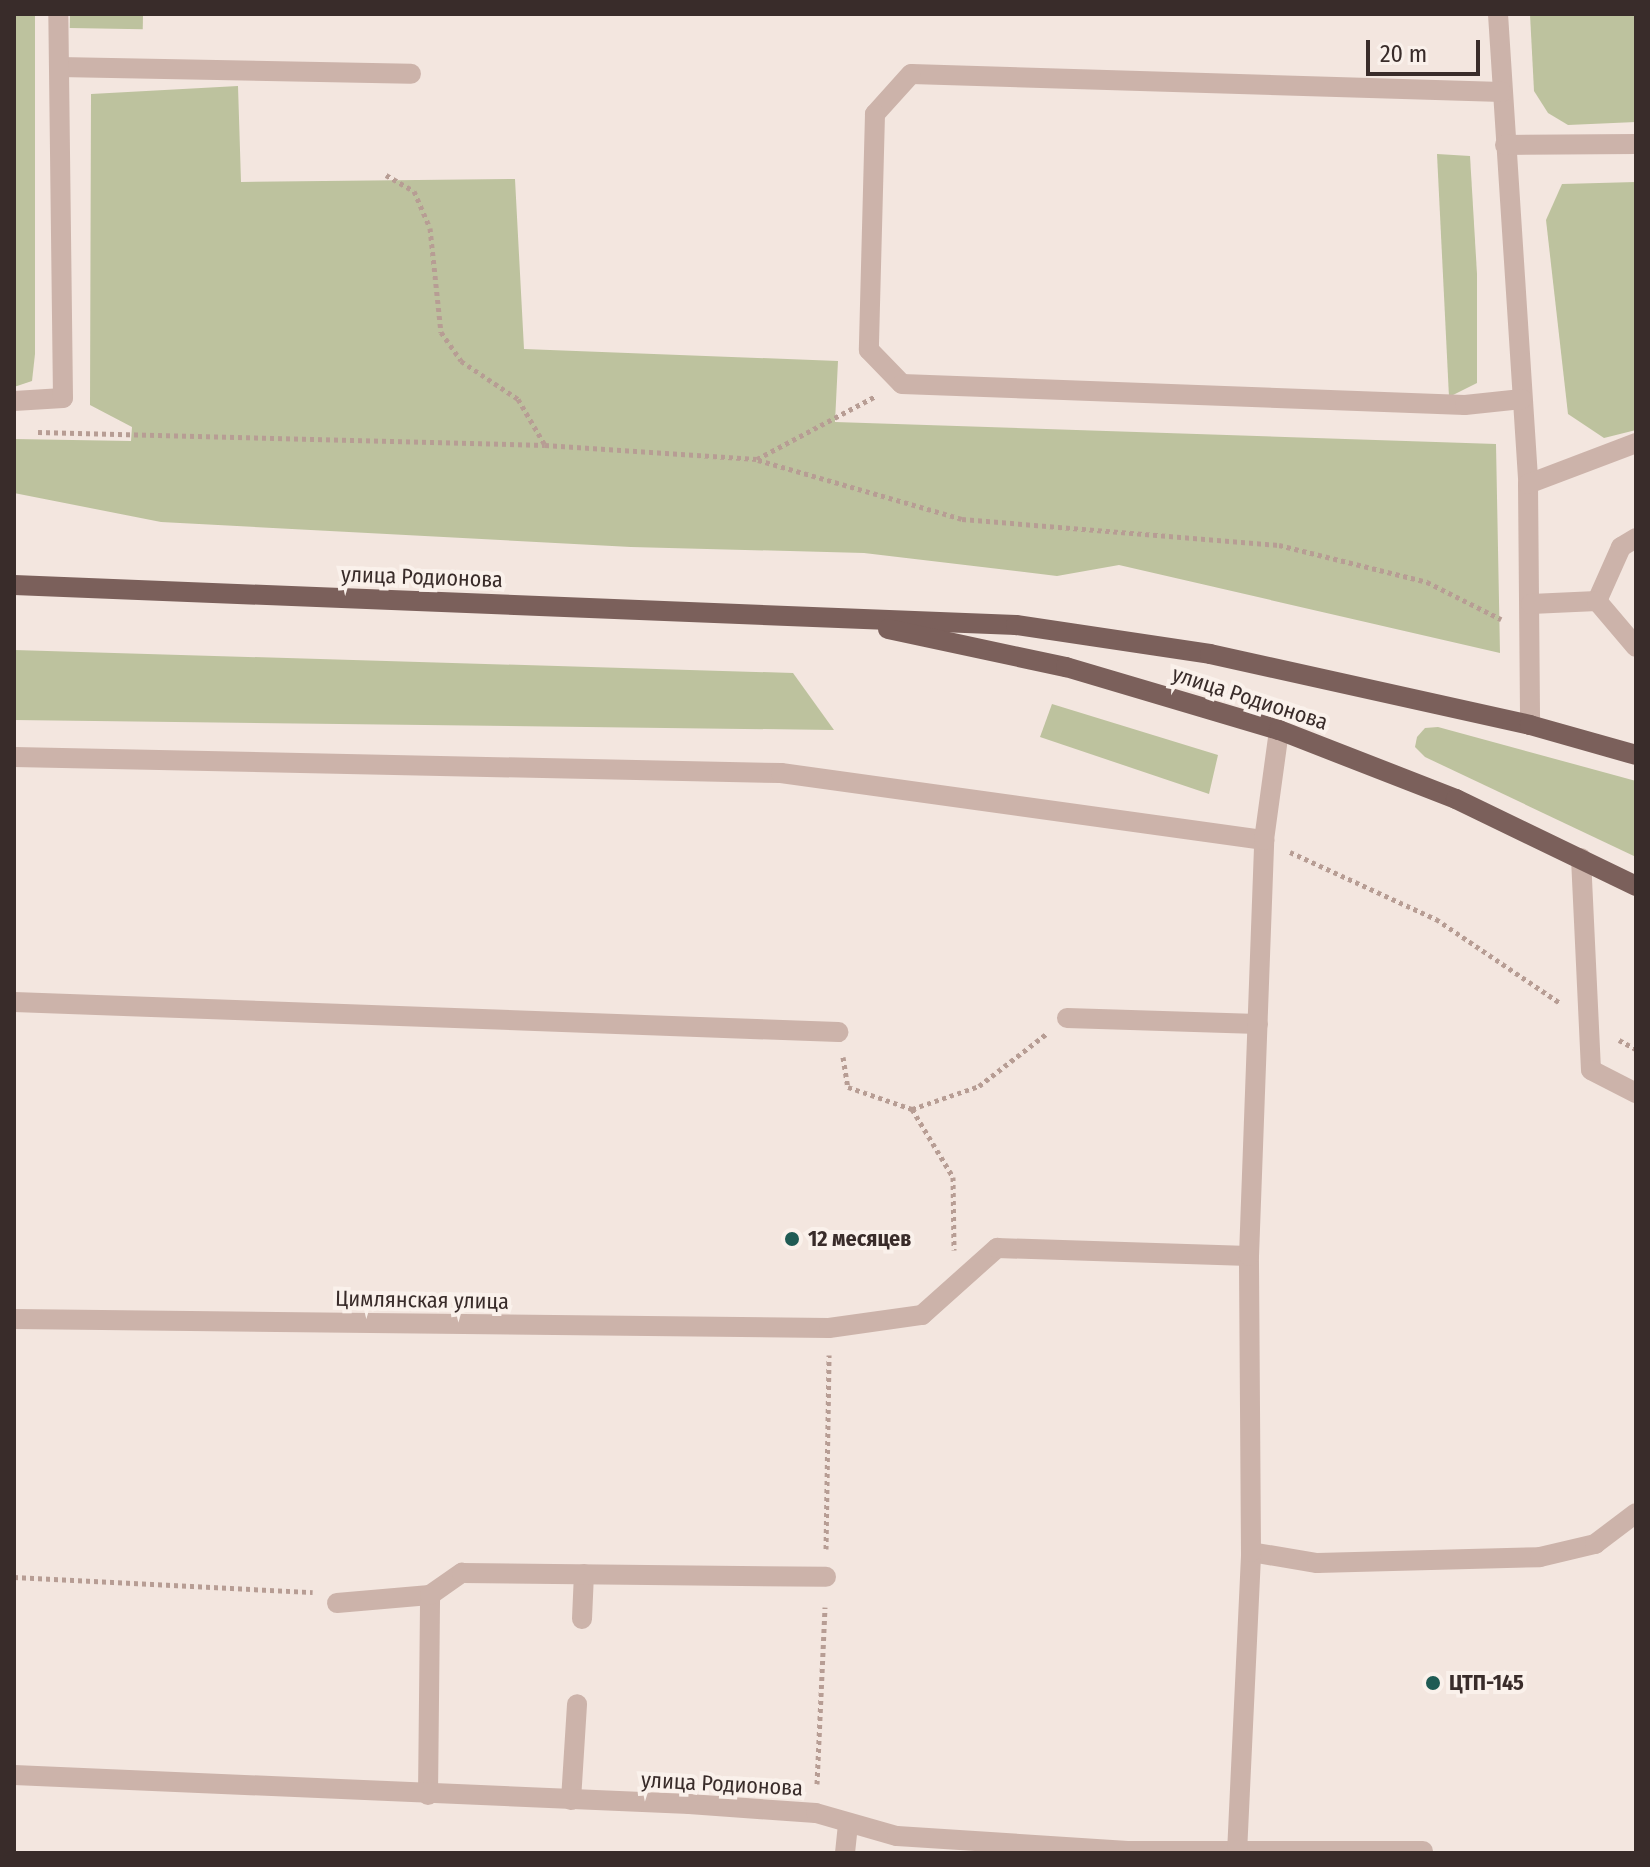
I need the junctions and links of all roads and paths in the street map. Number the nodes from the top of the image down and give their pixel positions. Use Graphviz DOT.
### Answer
graph roads {
  1 [pos="58,14"];
  2 [pos="1498,14"];
  3 [pos="59,67"];
  4 [pos="411,74"];
  5 [pos="1502,92"];
  6 [pos="1636,144"];
  7 [pos="1505,145"];
  8 [pos="386,175"];
  9 [pos="902,384"];
  10 [pos="1522,399"];
  11 [pos="14,401"];
  12 [pos="29,432"];
  13 [pos="1636,443"];
  14 [pos="545,445"];
  15 [pos="757,459"];
  16 [pos="1528,484"];
  17 [pos="1636,538"];
  18 [pos="14,585"];
  19 [pos="1597,601"];
  20 [pos="1531,604"];
  21 [pos="829,616"];
  22 [pos="1530,634"];
  23 [pos="1636,647"];
  24 [pos="1530,725"];
  25 [pos="1279,730"];
  26 [pos="1636,755"];
  27 [pos="14,757"];
  28 [pos="1264,840"];
  29 [pos="1581,858"];
  30 [pos="1636,886"];
  31 [pos="14,1002"];
  32 [pos="1067,1018"];
  33 [pos="1258,1024"];
  34 [pos="1590,1024"];
  35 [pos="838,1032"];
  36 [pos="1636,1049"];
  37 [pos="1636,1093"];
  38 [pos="912,1109"];
  39 [pos="1249,1256"];
  40 [pos="954,1287"];
  41 [pos="14,1319"];
  42 [pos="1636,1513"];
  43 [pos="1251,1552"];
  44 [pos="584,1574"];
  45 [pos="14,1577"];
  46 [pos="826,1577"];
  47 [pos="430,1595"];
  48 [pos="337,1603"];
  49 [pos="582,1619"];
  50 [pos="577,1704"];
  51 [pos="14,1775"];
  52 [pos="428,1795"];
  53 [pos="571,1800"];
  54 [pos="848,1824"];
  55 [pos="1128,1852"];
  56 [pos="1423,1852"];
  57 [pos="845,1853"];
  58 [pos="1237,1853"];
  1 -- 3 [label="street"];
  2 -- 5 [label="street"];
  3 -- 4 [label="street"];
  3 -- 11 [label="street"];
  5 -- 7 [label="street"];
  5 -- 9 [label="street"];
  6 -- 7 [label="street"];
  7 -- 10 [label="street"];
  8 -- 14 [label="path"];
  9 -- 10 [label="street"];
  9 -- 15 [label="path"];
  10 -- 16 [label="street"];
  12 -- 14 [label="path"];
  13 -- 16 [label="street"];
  14 -- 15 [label="path"];
  15 -- 22 [label="path"];
  16 -- 20 [label="street"];
  17 -- 19 [label="street"];
  18 -- 21 [label="main road, улица Родионова"];
  19 -- 20 [label="street"];
  19 -- 23 [label="street"];
  20 -- 22 [label="street"];
  21 -- 24 [label="main road, улица Родионова"];
  21 -- 25 [label="main road, улица Родионова"];
  22 -- 24 [label="street"];
  24 -- 26 [label="main road, улица Родионова"];
  25 -- 28 [label="street"];
  25 -- 29 [label="main road, улица Родионова"];
  27 -- 28 [label="street"];
  28 -- 33 [label="street"];
  28 -- 34 [label="path"];
  29 -- 30 [label="main road, улица Родионова"];
  29 -- 34 [label="street"];
  31 -- 35 [label="street"];
  32 -- 33 [label="street"];
  32 -- 38 [label="path"];
  33 -- 39 [label="street"];
  34 -- 36 [label="path"];
  34 -- 37 [label="street"];
  35 -- 38 [label="path"];
  38 -- 40 [label="path"];
  39 -- 40 [label="street, Цимлянская улица"];
  39 -- 43 [label="street"];
  40 -- 41 [label="street, Цимлянская улица"];
  42 -- 43 [label="street"];
  43 -- 58 [label="street"];
  44 -- 46 [label="street"];
  44 -- 47 [label="street"];
  44 -- 49 [label="street"];
  45 -- 48 [label="path"];
  47 -- 48 [label="street"];
  47 -- 52 [label="street"];
  50 -- 53 [label="street"];
  51 -- 52 [label="street, улица Родионова"];
  52 -- 53 [label="street, улица Родионова"];
  53 -- 54 [label="street, улица Родионова"];
  54 -- 55 [label="street, улица Родионова"];
  54 -- 57 [label="street"];
  55 -- 58 [label="street, улица Родионова"];
  56 -- 58 [label="street, улица Родионова"];
}
